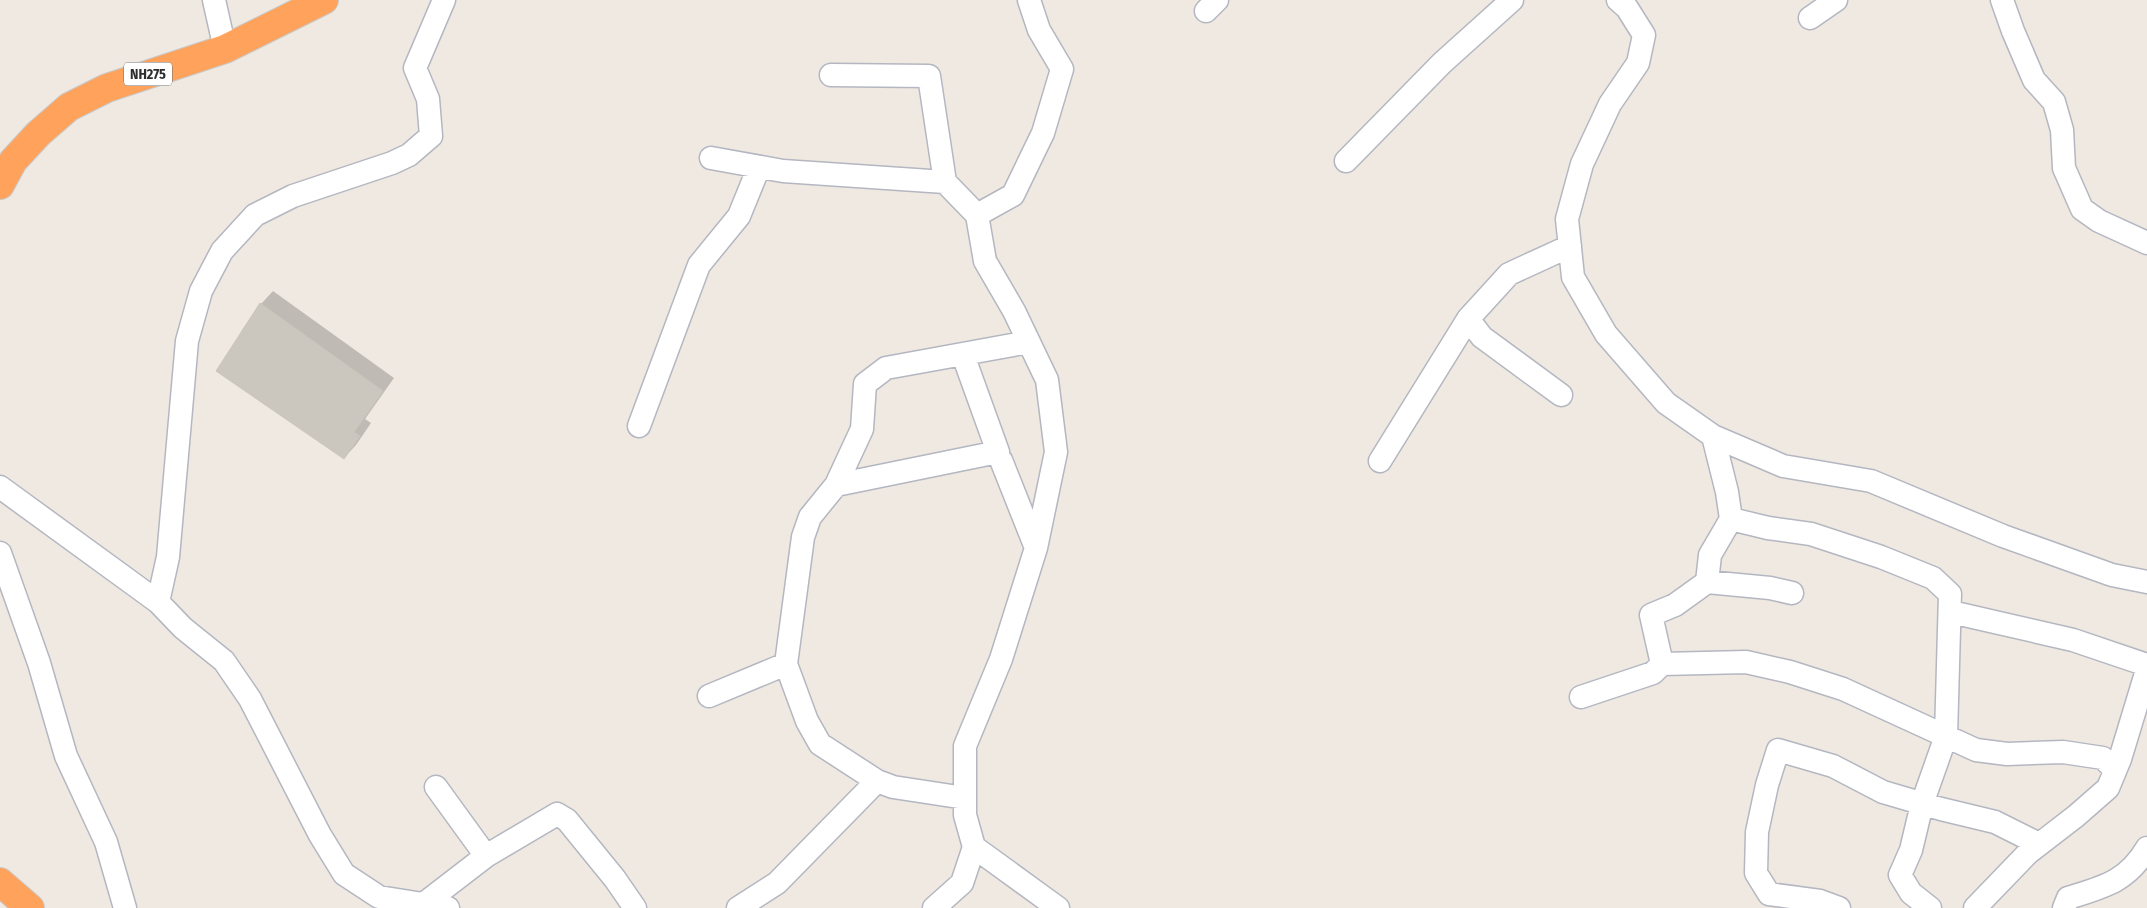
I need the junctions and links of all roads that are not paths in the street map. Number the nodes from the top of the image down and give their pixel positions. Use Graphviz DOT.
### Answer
graph roads {
  1 [pos="214,0"];
  2 [pos="324,0"];
  3 [pos="444,0"];
  4 [pos="1029,0"];
  5 [pos="1512,0"];
  6 [pos="1618,0"];
  7 [pos="1836,0"];
  8 [pos="2002,0"];
  9 [pos="1810,18"];
  10 [pos="225,49"];
  11 [pos="831,75"];
  12 [pos="712,158"];
  13 [pos="1346,161"];
  14 [pos="759,167"];
  15 [pos="945,182"];
  16 [pos="0,185"];
  17 [pos="977,216"];
  18 [pos="2147,242"];
  19 [pos="1570,246"];
  20 [pos="1468,319"];
  21 [pos="1029,342"];
  22 [pos="963,355"];
  23 [pos="1561,395"];
  24 [pos="639,426"];
  25 [pos="1713,436"];
  26 [pos="1001,460"];
  27 [pos="1380,460"];
  28 [pos="836,486"];
  29 [pos="0,487"];
  30 [pos="1731,519"];
  31 [pos="1036,548"];
  32 [pos="0,553"];
  33 [pos="1707,582"];
  34 [pos="2147,582"];
  35 [pos="1792,593"];
  36 [pos="158,602"];
  37 [pos="1951,612"];
  38 [pos="786,664"];
  39 [pos="1662,664"];
  40 [pos="2147,665"];
  41 [pos="2147,670"];
  42 [pos="710,696"];
  43 [pos="1581,697"];
  44 [pos="1946,736"];
  45 [pos="2115,770"];
  46 [pos="878,781"];
  47 [pos="436,787"];
  48 [pos="965,798"];
  49 [pos="1922,804"];
  50 [pos="2039,844"];
  51 [pos="974,847"];
  52 [pos="2147,848"];
  53 [pos="486,856"];
  54 [pos="0,882"];
  55 [pos="425,903"];
  56 [pos="30,908"];
  57 [pos="125,908"];
  58 [pos="448,908"];
  59 [pos="635,908"];
  60 [pos="738,908"];
  61 [pos="934,908"];
  62 [pos="1058,908"];
  63 [pos="1839,908"];
  64 [pos="1930,908"];
  65 [pos="1975,908"];
  66 [pos="2064,908"];
  1 -- 10 [label="street"];
  2 -- 10 [label="highway, NH275"];
  3 -- 36 [label="street"];
  4 -- 17 [label="street"];
  5 -- 13 [label="street"];
  6 -- 19 [label="street"];
  7 -- 9 [label="street"];
  8 -- 18 [label="street"];
  10 -- 16 [label="highway, NH275"];
  11 -- 15 [label="street"];
  12 -- 14 [label="street"];
  14 -- 15 [label="street"];
  14 -- 24 [label="street"];
  15 -- 17 [label="street"];
  17 -- 21 [label="street"];
  19 -- 20 [label="street"];
  19 -- 25 [label="street"];
  20 -- 23 [label="street"];
  20 -- 27 [label="street"];
  21 -- 22 [label="street"];
  21 -- 31 [label="street"];
  22 -- 28 [label="street"];
  22 -- 28 [label="street"];
  25 -- 30 [label="street"];
  25 -- 34 [label="street"];
  26 -- 31 [label="street"];
  28 -- 38 [label="street"];
  29 -- 36 [label="street"];
  30 -- 33 [label="street"];
  30 -- 37 [label="street"];
  31 -- 48 [label="street"];
  32 -- 57 [label="street"];
  33 -- 35 [label="street"];
  33 -- 39 [label="street"];
  36 -- 55 [label="street"];
  37 -- 40 [label="street"];
  37 -- 44 [label="street"];
  38 -- 42 [label="street"];
  38 -- 46 [label="street"];
  39 -- 43 [label="street"];
  39 -- 44 [label="street"];
  41 -- 45 [label="street"];
  44 -- 45 [label="street"];
  44 -- 49 [label="street"];
  45 -- 50 [label="street"];
  46 -- 48 [label="street"];
  46 -- 60 [label="street"];
  47 -- 53 [label="street"];
  48 -- 51 [label="street"];
  49 -- 50 [label="street"];
  49 -- 63 [label="street"];
  49 -- 64 [label="street"];
  50 -- 65 [label="street"];
  51 -- 61 [label="street"];
  51 -- 62 [label="street"];
  52 -- 66 [label="street"];
  53 -- 55 [label="street"];
  53 -- 59 [label="street"];
  54 -- 56 [label="highway"];
  55 -- 58 [label="street"];
}
